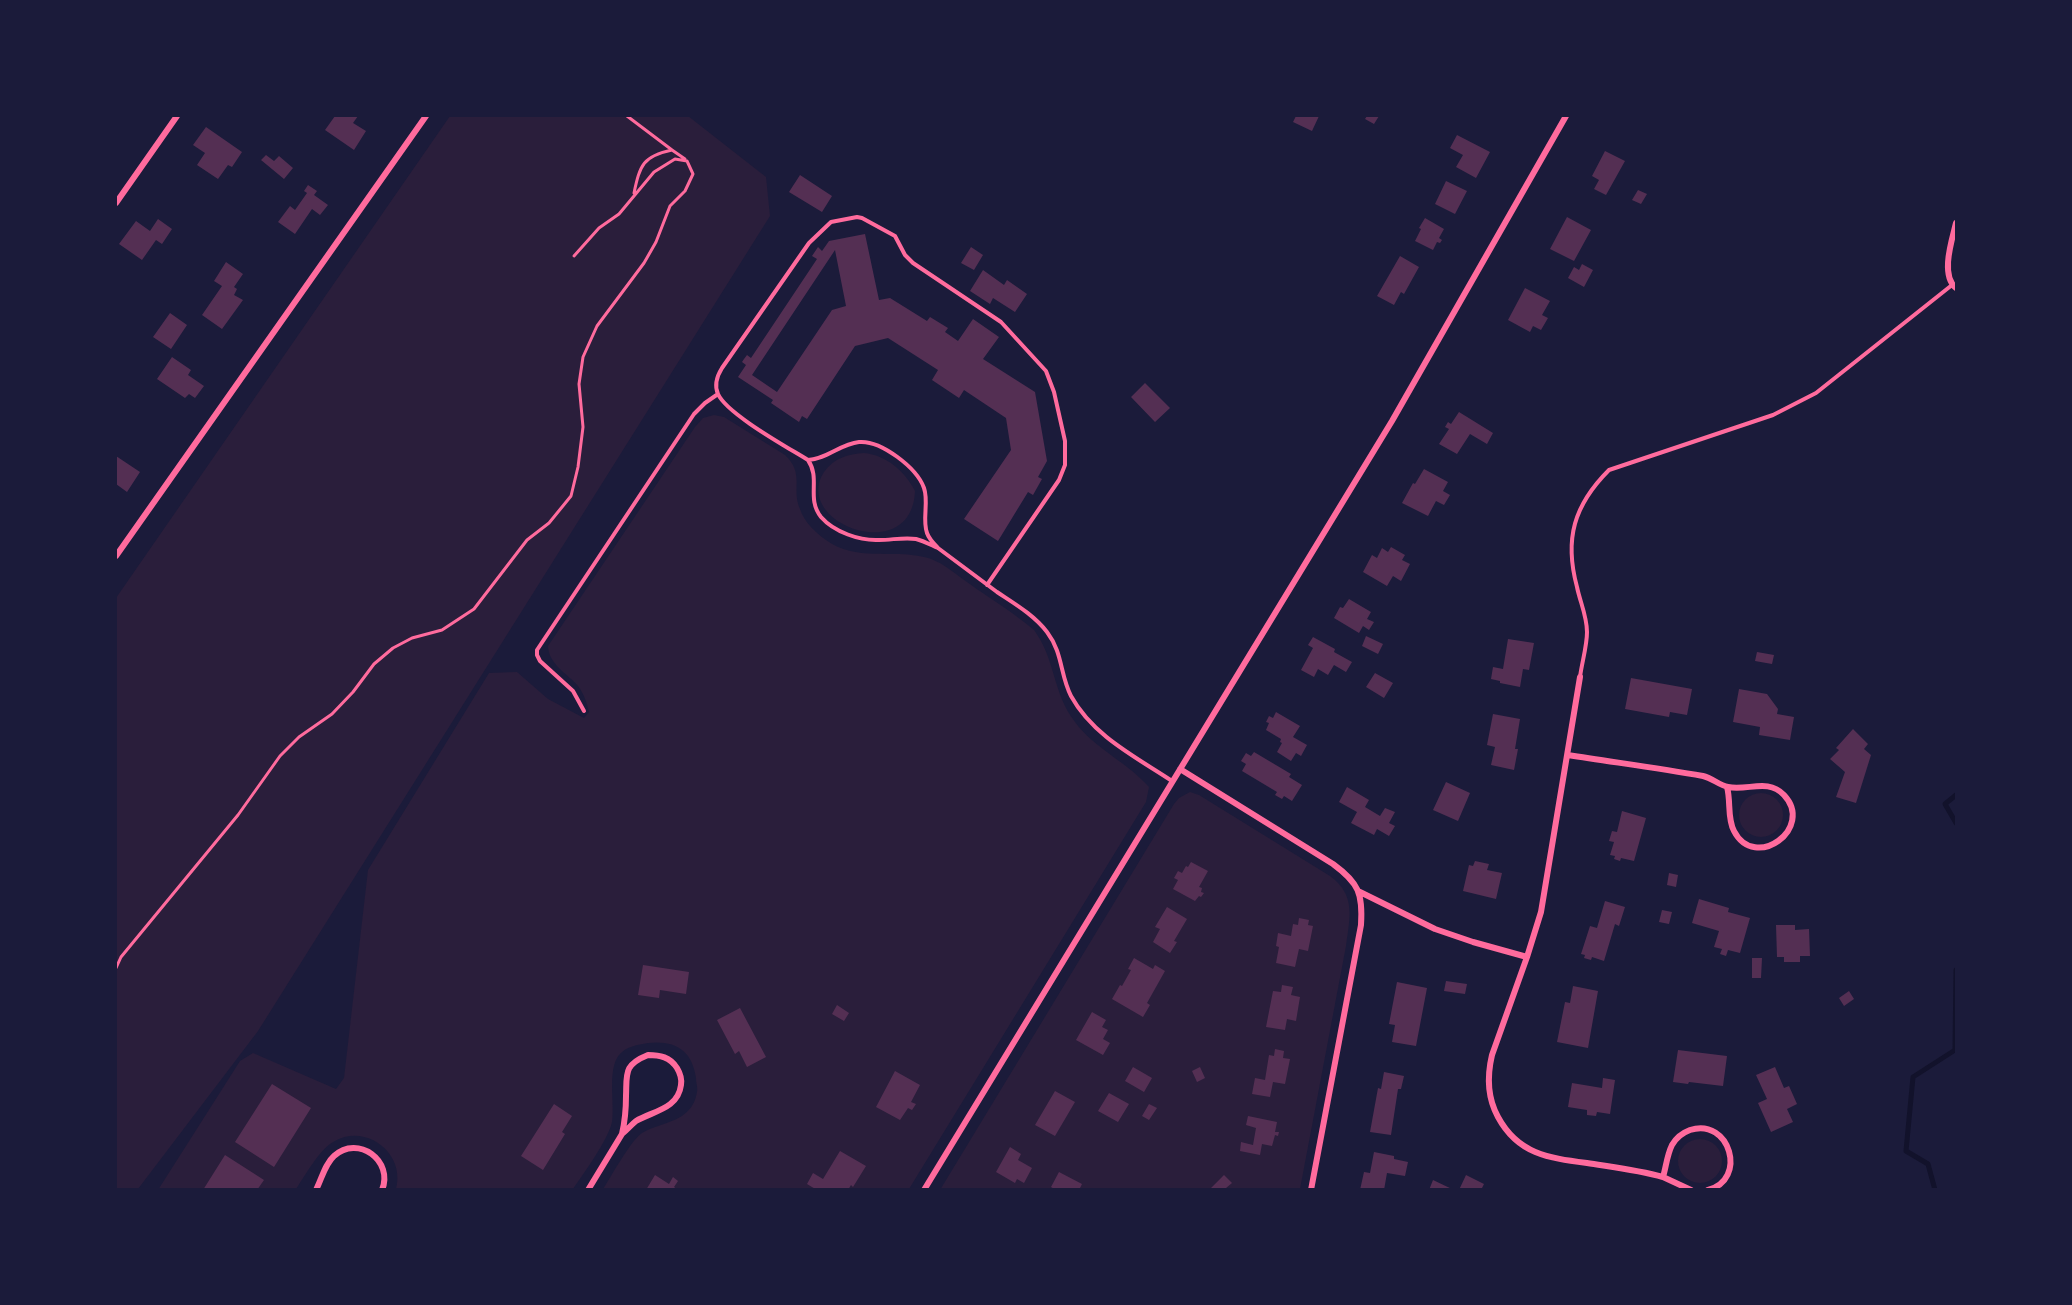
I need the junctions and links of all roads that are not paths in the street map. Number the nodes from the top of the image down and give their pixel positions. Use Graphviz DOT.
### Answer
graph roads {
  1 [pos="177,116"];
  2 [pos="426,116"];
  3 [pos="1566,116"];
  4 [pos="116,203"];
  5 [pos="1956,223"];
  6 [pos="1954,286"];
  7 [pos="718,394"];
  8 [pos="808,460"];
  9 [pos="938,548"];
  10 [pos="116,556"];
  11 [pos="987,585"];
  12 [pos="1580,677"];
  13 [pos="584,711"];
  14 [pos="1568,755"];
  15 [pos="1180,770"];
  16 [pos="1173,782"];
  17 [pos="1727,787"];
  18 [pos="1360,892"];
  19 [pos="1527,957"];
  20 [pos="622,1134"];
  21 [pos="1663,1177"];
  22 [pos="316,1190"];
  23 [pos="382,1190"];
  24 [pos="588,1190"];
  25 [pos="924,1190"];
  26 [pos="1311,1190"];
  27 [pos="1691,1190"];
  28 [pos="1708,1190"];
  1 -- 4 [label="street"];
  2 -- 10 [label="street"];
  3 -- 15 [label="street"];
  5 -- 6 [label="street"];
  6 -- 12 [label="lane"];
  7 -- 8 [label="lane"];
  7 -- 11 [label="lane"];
  7 -- 13 [label="lane"];
  8 -- 9 [label="lane"];
  8 -- 9 [label="lane"];
  9 -- 11 [label="lane"];
  11 -- 16 [label="lane"];
  12 -- 14 [label="street"];
  14 -- 17 [label="street"];
  14 -- 19 [label="street"];
  15 -- 16 [label="street"];
  15 -- 18 [label="street"];
  16 -- 25 [label="street"];
  17 -- 17 [label="street"];
  18 -- 19 [label="street"];
  18 -- 26 [label="street"];
  19 -- 21 [label="street"];
  20 -- 20 [label="street"];
  20 -- 24 [label="street"];
  21 -- 27 [label="street"];
  21 -- 28 [label="street"];
  22 -- 23 [label="street"];
}
